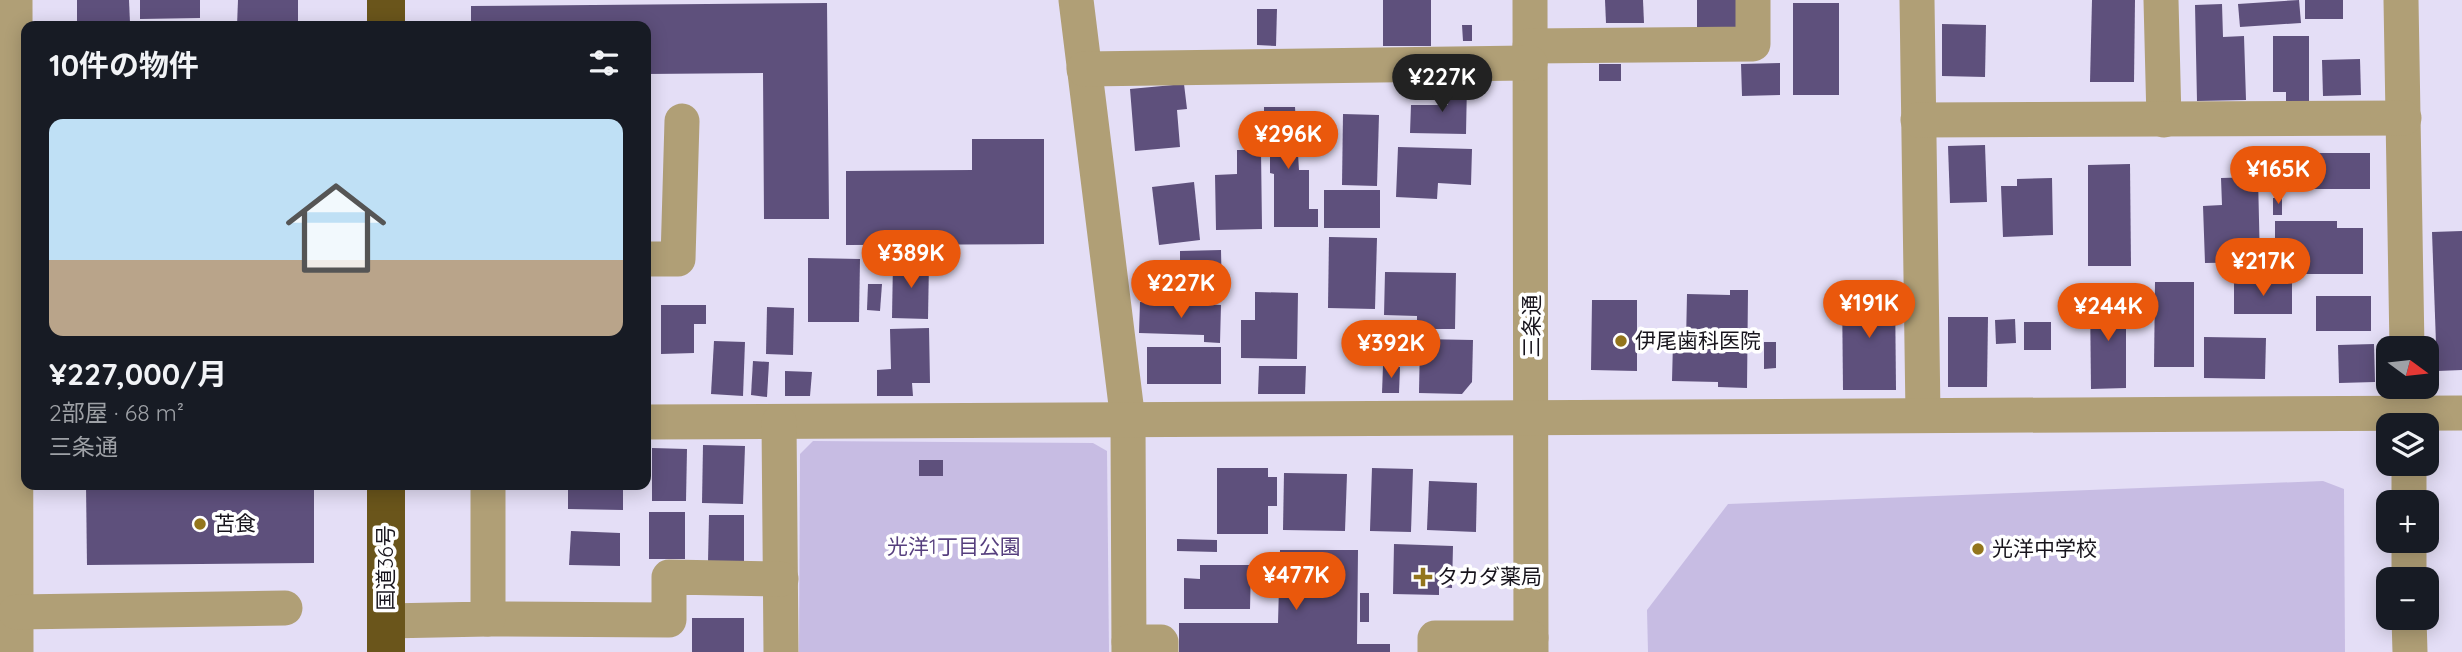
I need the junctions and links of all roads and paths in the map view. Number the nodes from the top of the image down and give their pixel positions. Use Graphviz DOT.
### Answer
graph roads {
  1 [pos="15,0"];
  2 [pos="386,0"];
  3 [pos="1076,0"];
  4 [pos="1530,0"];
  5 [pos="1753,0"];
  6 [pos="1917,0"];
  7 [pos="2161,0"];
  8 [pos="2401,0"];
  9 [pos="386,21"];
  10 [pos="1530,54"];
  11 [pos="1084,69"];
  12 [pos="2404,118"];
  13 [pos="1918,120"];
  14 [pos="2164,120"];
  15 [pos="682,121"];
  16 [pos="651,259"];
  17 [pos="2407,336"];
  18 [pos="2408,408"];
  19 [pos="2462,413"];
  20 [pos="1923,414"];
  21 [pos="1532,419"];
  22 [pos="14,421"];
  23 [pos="1128,421"];
  24 [pos="651,422"];
  25 [pos="779,422"];
  26 [pos="386,490"];
  27 [pos="488,490"];
  28 [pos="781,579"];
  29 [pos="285,608"];
  30 [pos="16,612"];
  31 [pos="488,620"];
  32 [pos="2409,630"];
  33 [pos="386,636"];
  34 [pos="1531,645"];
  35 [pos="1140,649"];
  36 [pos="16,652"];
  37 [pos="781,652"];
  38 [pos="1435,652"];
  39 [pos="2410,652"];
  1 -- 22 [label="street"];
  2 -- 9 [label="highway"];
  3 -- 11 [label="street"];
  4 -- 10 [label="street, 三条通"];
  5 -- 10 [label="street"];
  6 -- 13 [label="street"];
  7 -- 14 [label="street"];
  8 -- 12 [label="street"];
  10 -- 11 [label="street"];
  10 -- 21 [label="street, 三条通"];
  11 -- 23 [label="street"];
  12 -- 14 [label="street"];
  12 -- 17 [label="street"];
  13 -- 14 [label="street"];
  13 -- 20 [label="street"];
  15 -- 16 [label="street"];
  18 -- 19 [label="street"];
  18 -- 20 [label="street"];
  20 -- 21 [label="street"];
  21 -- 23 [label="street"];
  21 -- 34 [label="street, 三条通"];
  22 -- 30 [label="street"];
  23 -- 25 [label="street"];
  23 -- 35 [label="street"];
  24 -- 25 [label="street"];
  25 -- 28 [label="street"];
  26 -- 33 [label="highway, 国道36号"];
  27 -- 31 [label="street"];
  28 -- 31 [label="street"];
  28 -- 37 [label="street"];
  29 -- 30 [label="street"];
  30 -- 36 [label="street"];
  31 -- 33 [label="street"];
  32 -- 39 [label="street"];
  34 -- 38 [label="street"];
}
